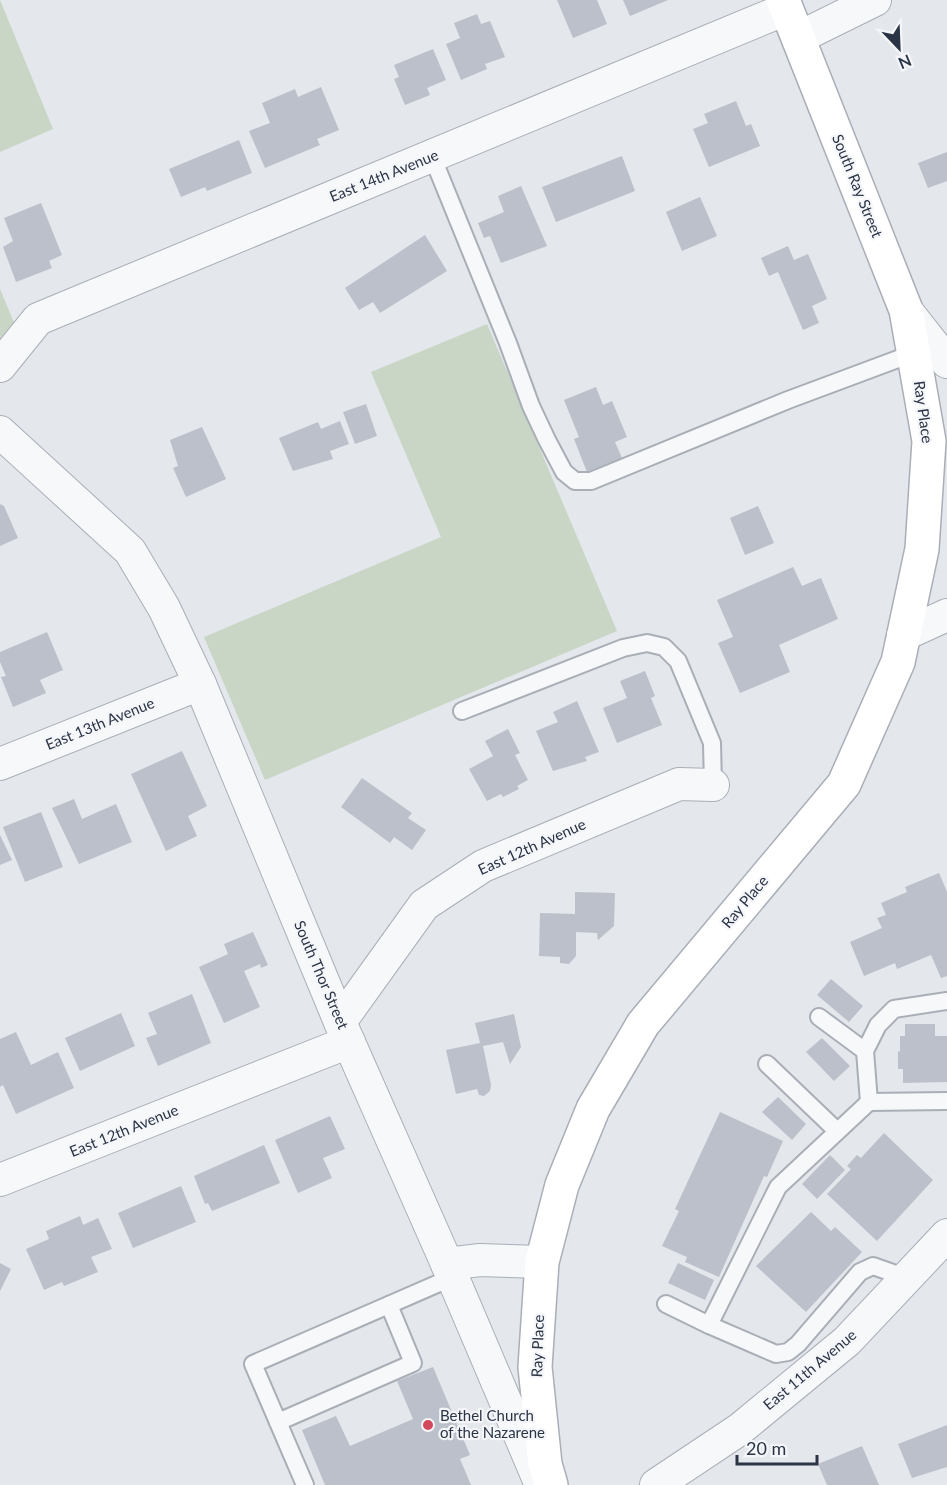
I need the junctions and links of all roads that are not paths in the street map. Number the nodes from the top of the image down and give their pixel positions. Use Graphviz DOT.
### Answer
graph roads {
  1 [pos="875,0"];
  2 [pos="789,16"];
  3 [pos="432,156"];
  4 [pos="906,310"];
  5 [pos="914,353"];
  6 [pos="947,362"];
  7 [pos="0,366"];
  8 [pos="0,432"];
  9 [pos="947,615"];
  10 [pos="903,635"];
  11 [pos="200,684"];
  12 [pos="462,711"];
  13 [pos="0,764"];
  14 [pos="713,785"];
  15 [pos="947,1001"];
  16 [pos="819,1017"];
  17 [pos="344,1032"];
  18 [pos="865,1052"];
  19 [pos="767,1064"];
  20 [pos="947,1101"];
  21 [pos="869,1102"];
  22 [pos="837,1131"];
  23 [pos="0,1180"];
  24 [pos="947,1235"];
  25 [pos="542,1262"];
  26 [pos="450,1270"];
  27 [pos="907,1278"];
  28 [pos="666,1304"];
  29 [pos="389,1305"];
  30 [pos="709,1325"];
  31 [pos="278,1422"];
  32 [pos="305,1485"];
  33 [pos="541,1485"];
  34 [pos="551,1485"];
  35 [pos="656,1485"];
  1 -- 2 [label="street, East 14th Avenue"];
  2 -- 3 [label="street, East 14th Avenue"];
  2 -- 4 [label="main road, South Ray Street"];
  3 -- 5 [label="lane"];
  3 -- 7 [label="street, East 14th Avenue"];
  4 -- 5 [label="main road, Ray Place"];
  4 -- 6 [label="street, South Ray Street"];
  5 -- 10 [label="main road, Ray Place"];
  8 -- 11 [label="street, South Thor Street"];
  9 -- 10 [label="street"];
  10 -- 25 [label="main road, Ray Place"];
  11 -- 13 [label="street, East 13th Avenue"];
  11 -- 17 [label="street, South Thor Street"];
  12 -- 14 [label="lane"];
  14 -- 17 [label="street, East 12th Avenue"];
  15 -- 18 [label="lane"];
  16 -- 18 [label="lane"];
  17 -- 23 [label="street, East 12th Avenue"];
  17 -- 26 [label="street, South Thor Street"];
  18 -- 21 [label="lane"];
  19 -- 22 [label="lane"];
  20 -- 21 [label="lane"];
  21 -- 22 [label="lane"];
  22 -- 30 [label="lane"];
  24 -- 27 [label="street, East 11th Avenue"];
  25 -- 26 [label="street"];
  25 -- 34 [label="main road, Ray Place"];
  26 -- 29 [label="lane"];
  26 -- 33 [label="street, South Thor Street"];
  27 -- 30 [label="lane"];
  27 -- 35 [label="street, East 11th Avenue"];
  28 -- 30 [label="lane"];
  29 -- 31 [label="lane"];
  29 -- 31 [label="lane"];
  31 -- 32 [label="lane"];
}
